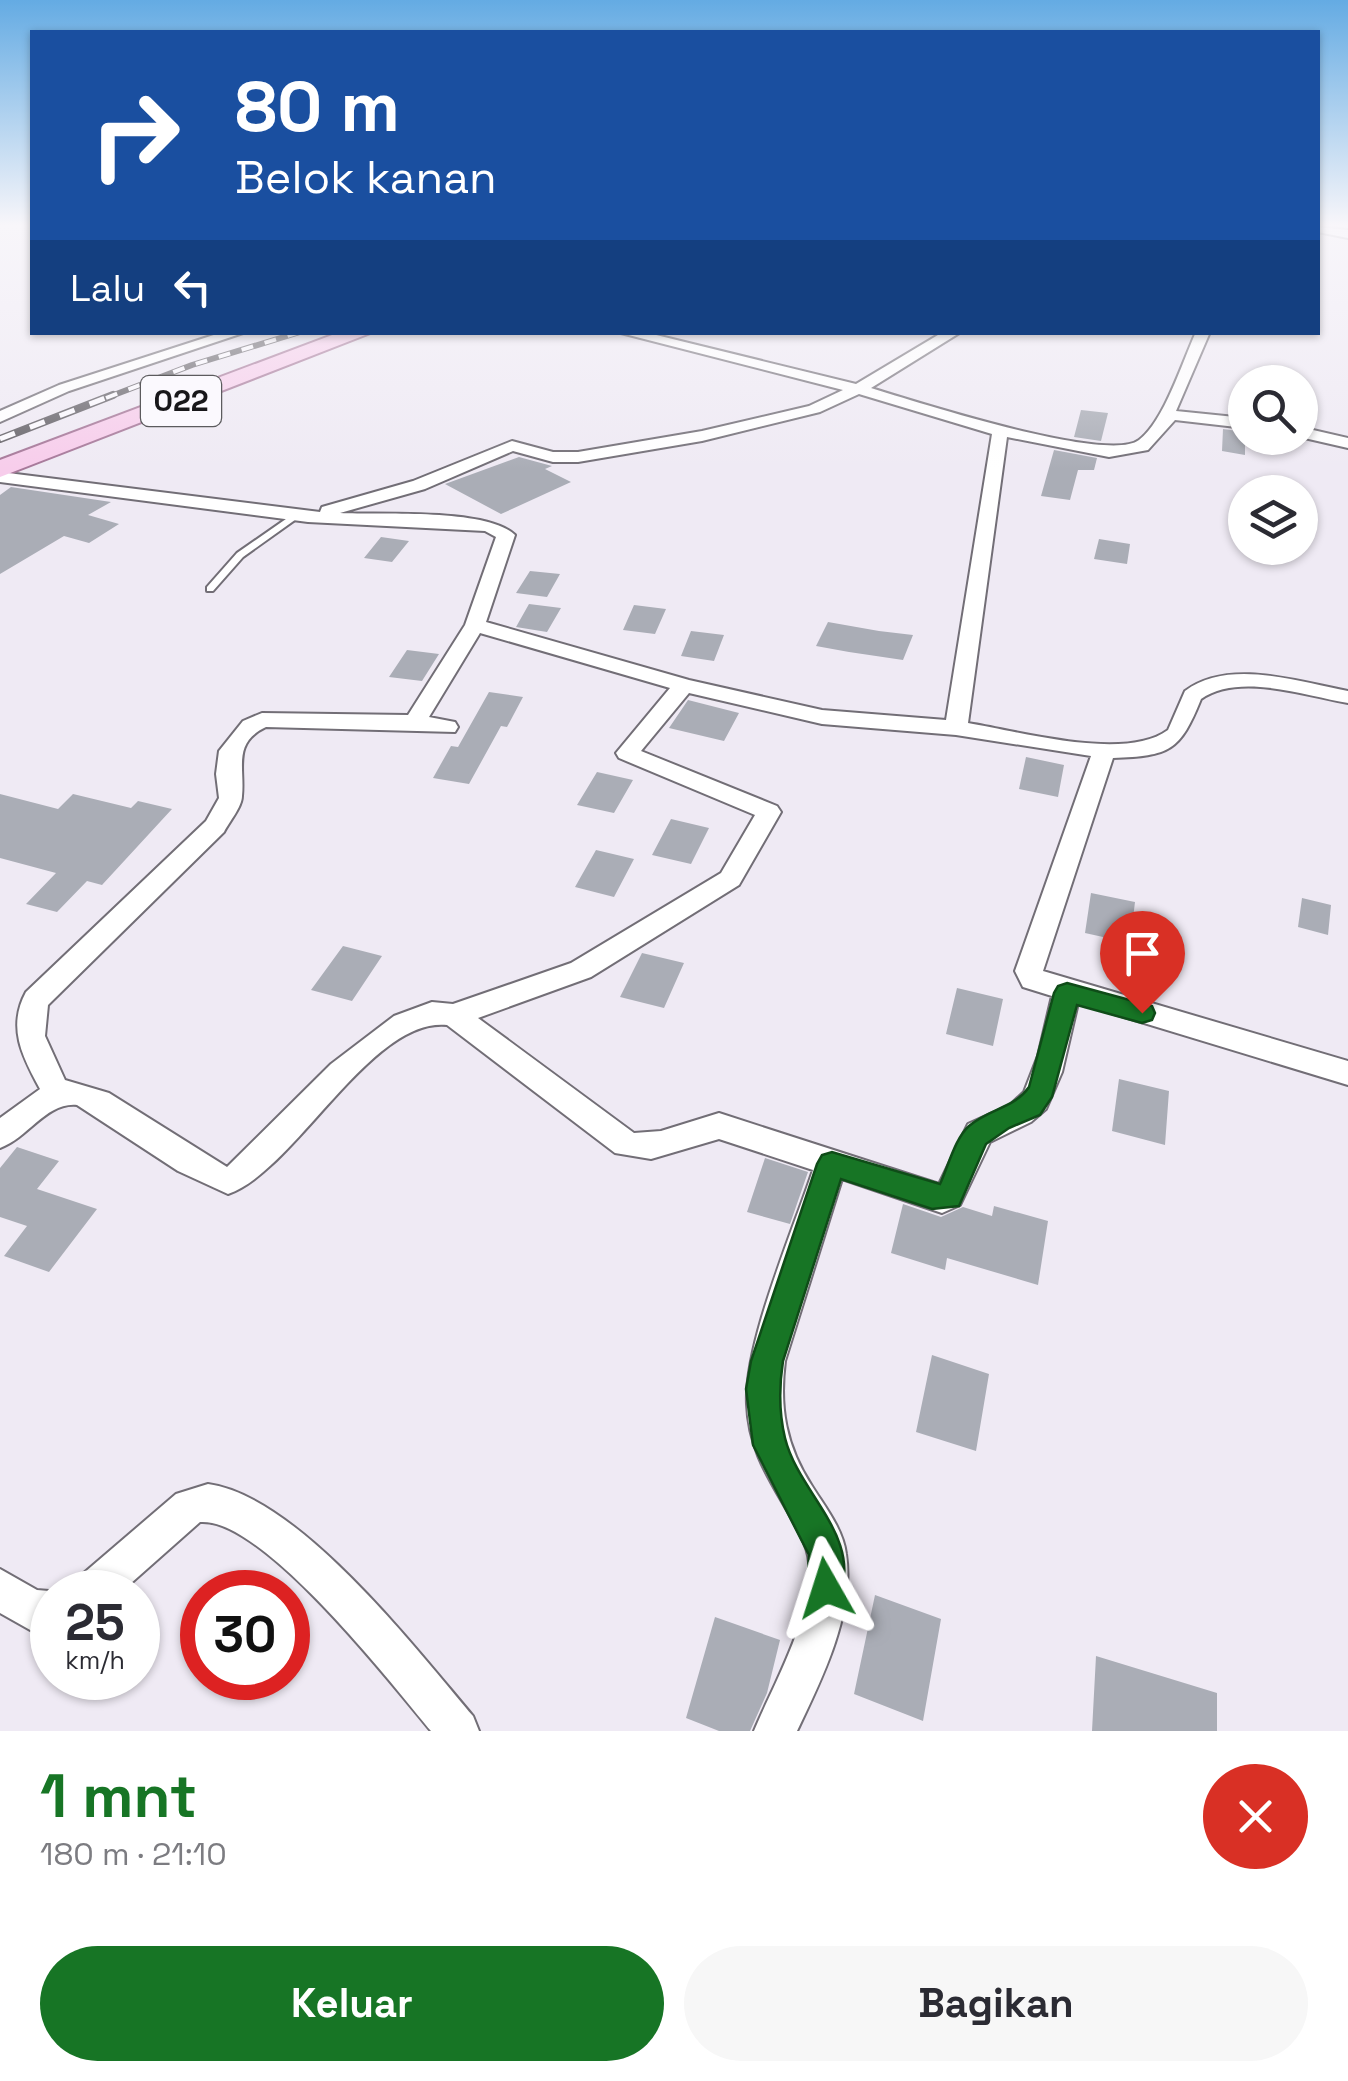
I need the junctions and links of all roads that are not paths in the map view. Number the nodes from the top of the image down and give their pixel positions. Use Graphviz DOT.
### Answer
graph roads {
  1 [pos="230,335"];
  2 [pos="354,335"];
  3 [pos="636,335"];
  4 [pos="949,335"];
  5 [pos="1202,335"];
  6 [pos="858,389"];
  7 [pos="0,417"];
  8 [pos="1164,420"];
  9 [pos="1228,420"];
  10 [pos="1000,431"];
  11 [pos="1318,436"];
  12 [pos="1348,443"];
  13 [pos="0,473"];
  14 [pos="302,516"];
  15 [pos="210,589"];
  16 [pos="475,625"];
  17 [pos="684,685"];
  18 [pos="1348,697"];
  19 [pos="415,722"];
  20 [pos="446,726"];
  21 [pos="956,728"];
  22 [pos="1104,750"];
  23 [pos="1067,993"];
  24 [pos="454,1015"];
  25 [pos="1348,1073"];
  26 [pos="58,1094"];
  27 [pos="0,1135"];
  28 [pos="832,1164"];
  29 [pos="117,1570"];
  30 [pos="0,1588"];
  31 [pos="30,1609"];
  32 [pos="458,1731"];
  33 [pos="774,1731"];
  1 -- 7 [label="street"];
  2 -- 13 [label="main road, 022"];
  3 -- 6 [label="street"];
  4 -- 6 [label="street"];
  5 -- 8 [label="street"];
  6 -- 10 [label="street"];
  6 -- 14 [label="street"];
  8 -- 9 [label="street"];
  8 -- 10 [label="street"];
  10 -- 21 [label="street"];
  11 -- 12 [label="street"];
  13 -- 14 [label="street"];
  14 -- 15 [label="lane"];
  14 -- 16 [label="street"];
  16 -- 17 [label="street"];
  16 -- 19 [label="street"];
  17 -- 21 [label="street"];
  17 -- 24 [label="street"];
  18 -- 22 [label="street"];
  19 -- 20 [label="street"];
  19 -- 26 [label="street"];
  21 -- 22 [label="street"];
  22 -- 23 [label="street"];
  23 -- 25 [label="street"];
  23 -- 28 [label="street"];
  24 -- 26 [label="street"];
  24 -- 28 [label="street"];
  26 -- 27 [label="street"];
  28 -- 33 [label="street"];
  29 -- 32 [label="street"];
  30 -- 31 [label="street"];
}
